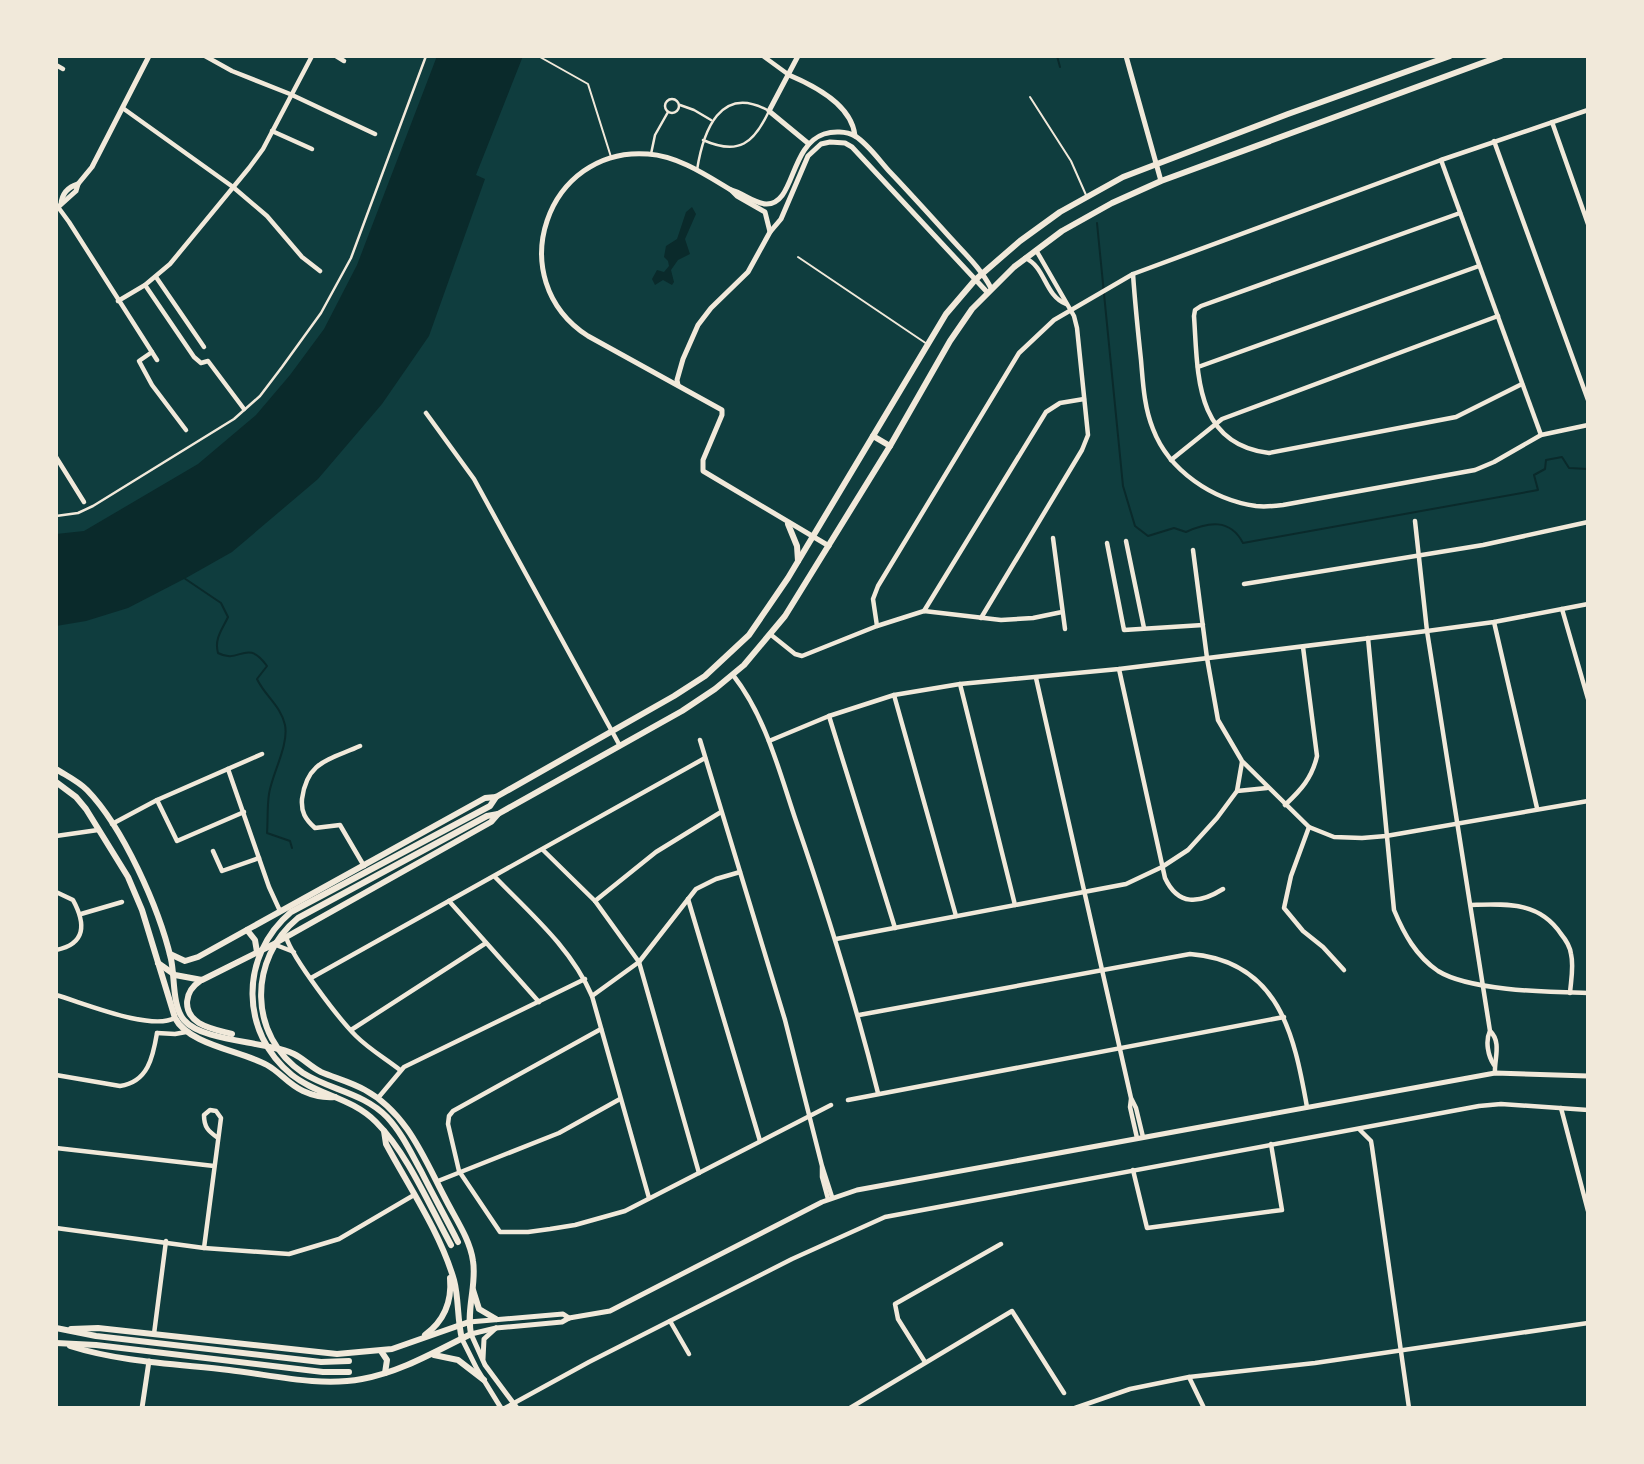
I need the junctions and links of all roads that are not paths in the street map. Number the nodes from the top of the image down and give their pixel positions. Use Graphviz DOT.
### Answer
graph roads {
  1 [pos="149,56"];
  2 [pos="205,56"];
  3 [pos="312,56"];
  4 [pos="335,56"];
  5 [pos="426,56"];
  6 [pos="763,56"];
  7 [pos="798,56"];
  8 [pos="1126,56"];
  9 [pos="1450,56"];
  10 [pos="1501,56"];
  11 [pos="540,57"];
  12 [pos="344,61"];
  13 [pos="56,65"];
  14 [pos="63,69"];
  15 [pos="789,75"];
  16 [pos="290,94"];
  17 [pos="1030,97"];
  18 [pos="679,105"];
  19 [pos="124,109"];
  20 [pos="769,110"];
  21 [pos="1588,110"];
  22 [pos="668,112"];
  23 [pos="711,121"];
  24 [pos="1552,122"];
  25 [pos="272,131"];
  26 [pos="375,134"];
  27 [pos="855,136"];
  28 [pos="704,140"];
  29 [pos="1494,141"];
  30 [pos="845,143"];
  31 [pos="809,144"];
  32 [pos="312,149"];
  33 [pos="650,154"];
  34 [pos="612,158"];
  35 [pos="1441,160"];
  36 [pos="1156,164"];
  37 [pos="697,170"];
  38 [pos="1161,181"];
  39 [pos="233,187"];
  40 [pos="731,190"];
  41 [pos="912,195"];
  42 [pos="1087,196"];
  43 [pos="778,201"];
  44 [pos="905,202"];
  45 [pos="58,207"];
  46 [pos="1460,213"];
  47 [pos="783,214"];
  48 [pos="1588,224"];
  49 [pos="940,226"];
  50 [pos="771,232"];
  51 [pos="933,233"];
  52 [pos="1036,250"];
  53 [pos="1006,252"];
  54 [pos="799,257"];
  55 [pos="1025,258"];
  56 [pos="977,266"];
  57 [pos="1479,266"];
  58 [pos="320,271"];
  59 [pos="983,272"];
  60 [pos="1133,274"];
  61 [pos="156,277"];
  62 [pos="975,280"];
  63 [pos="145,285"];
  64 [pos="989,290"];
  65 [pos="118,302"];
  66 [pos="1067,304"];
  67 [pos="1072,309"];
  68 [pos="1497,316"];
  69 [pos="928,345"];
  70 [pos="204,347"];
  71 [pos="152,352"];
  72 [pos="157,360"];
  73 [pos="1198,367"];
  74 [pos="680,370"];
  75 [pos="661,376"];
  76 [pos="1522,384"];
  77 [pos="678,385"];
  78 [pos="1084,399"];
  79 [pos="1588,400"];
  80 [pos="244,409"];
  81 [pos="426,413"];
  82 [pos="1215,425"];
  83 [pos="1588,425"];
  84 [pos="186,430"];
  85 [pos="1541,435"];
  86 [pos="873,436"];
  87 [pos="890,446"];
  88 [pos="56,457"];
  89 [pos="1171,460"];
  90 [pos="84,502"];
  91 [pos="56,516"];
  92 [pos="1415,521"];
  93 [pos="1588,522"];
  94 [pos="788,524"];
  95 [pos="812,537"];
  96 [pos="1053,538"];
  97 [pos="1126,541"];
  98 [pos="1107,543"];
  99 [pos="829,546"];
  100 [pos="1193,550"];
  101 [pos="1418,556"];
  102 [pos="798,561"];
  103 [pos="1244,584"];
  104 [pos="1588,604"];
  105 [pos="1562,609"];
  106 [pos="924,611"];
  107 [pos="1062,612"];
  108 [pos="981,618"];
  109 [pos="1494,622"];
  110 [pos="1203,625"];
  111 [pos="877,626"];
  112 [pos="1144,628"];
  113 [pos="1065,629"];
  114 [pos="1427,631"];
  115 [pos="770,634"];
  116 [pos="1368,638"];
  117 [pos="1303,647"];
  118 [pos="1207,658"];
  119 [pos="1119,668"];
  120 [pos="733,675"];
  121 [pos="1036,678"];
  122 [pos="960,684"];
  123 [pos="894,695"];
  124 [pos="1588,699"];
  125 [pos="829,716"];
  126 [pos="611,730"];
  127 [pos="700,740"];
  128 [pos="769,741"];
  129 [pos="360,746"];
  130 [pos="620,746"];
  131 [pos="262,754"];
  132 [pos="705,758"];
  133 [pos="1242,761"];
  134 [pos="56,769"];
  135 [pos="228,769"];
  136 [pos="56,782"];
  137 [pos="1267,788"];
  138 [pos="1237,791"];
  139 [pos="496,797"];
  140 [pos="157,800"];
  141 [pos="1588,801"];
  142 [pos="1285,805"];
  143 [pos="1537,808"];
  144 [pos="244,812"];
  145 [pos="721,812"];
  146 [pos="485,813"];
  147 [pos="498,814"];
  148 [pos="1458,822"];
  149 [pos="111,824"];
  150 [pos="1310,827"];
  151 [pos="99,829"];
  152 [pos="56,836"];
  153 [pos="1386,836"];
  154 [pos="544,850"];
  155 [pos="213,851"];
  156 [pos="259,858"];
  157 [pos="364,866"];
  158 [pos="1162,867"];
  159 [pos="740,872"];
  160 [pos="495,877"];
  161 [pos="339,880"];
  162 [pos="1223,888"];
  163 [pos="56,892"];
  164 [pos="1085,892"];
  165 [pos="688,899"];
  166 [pos="351,901"];
  167 [pos="449,901"];
  168 [pos="595,901"];
  169 [pos="122,902"];
  170 [pos="1015,905"];
  171 [pos="1471,905"];
  172 [pos="280,911"];
  173 [pos="80,914"];
  174 [pos="956,916"];
  175 [pos="895,928"];
  176 [pos="247,930"];
  177 [pos="286,937"];
  178 [pos="836,939"];
  179 [pos="486,943"];
  180 [pos="272,944"];
  181 [pos="56,950"];
  182 [pos="257,953"];
  183 [pos="294,953"];
  184 [pos="170,954"];
  185 [pos="639,962"];
  186 [pos="159,963"];
  187 [pos="1104,970"];
  188 [pos="1344,971"];
  189 [pos="175,975"];
  190 [pos="311,978"];
  191 [pos="202,979"];
  192 [pos="585,979"];
  193 [pos="1482,985"];
  194 [pos="1570,993"];
  195 [pos="1588,993"];
  196 [pos="56,995"];
  197 [pos="592,996"];
  198 [pos="539,1002"];
  199 [pos="859,1016"];
  200 [pos="1284,1017"];
  201 [pos="175,1018"];
  202 [pos="150,1023"];
  203 [pos="601,1029"];
  204 [pos="351,1030"];
  205 [pos="186,1032"];
  206 [pos="158,1033"];
  207 [pos="257,1043"];
  208 [pos="1120,1048"];
  209 [pos="400,1070"];
  210 [pos="1495,1073"];
  211 [pos="56,1076"];
  212 [pos="1588,1076"];
  213 [pos="330,1090"];
  214 [pos="878,1093"];
  215 [pos="337,1097"];
  216 [pos="377,1098"];
  217 [pos="620,1099"];
  218 [pos="848,1100"];
  219 [pos="831,1105"];
  220 [pos="1307,1107"];
  221 [pos="1561,1108"];
  222 [pos="1588,1110"];
  223 [pos="809,1114"];
  224 [pos="1360,1129"];
  225 [pos="384,1131"];
  226 [pos="218,1138"];
  227 [pos="1140,1138"];
  228 [pos="760,1142"];
  229 [pos="1271,1144"];
  230 [pos="56,1149"];
  231 [pos="214,1166"];
  232 [pos="1133,1170"];
  233 [pos="459,1171"];
  234 [pos="699,1173"];
  235 [pos="438,1181"];
  236 [pos="414,1195"];
  237 [pos="649,1198"];
  238 [pos="830,1198"];
  239 [pos="1588,1211"];
  240 [pos="56,1228"];
  241 [pos="166,1241"];
  242 [pos="458,1242"];
  243 [pos="1002,1244"];
  244 [pos="451,1245"];
  245 [pos="204,1248"];
  246 [pos="447,1262"];
  247 [pos="472,1282"];
  248 [pos="569,1318"];
  249 [pos="496,1319"];
  250 [pos="670,1321"];
  251 [pos="469,1322"];
  252 [pos="1588,1323"];
  253 [pos="459,1325"];
  254 [pos="56,1328"];
  255 [pos="496,1328"];
  256 [pos="71,1329"];
  257 [pos="471,1334"];
  258 [pos="154,1335"];
  259 [pos="462,1339"];
  260 [pos="414,1342"];
  261 [pos="56,1343"];
  262 [pos="70,1346"];
  263 [pos="391,1349"];
  264 [pos="1399,1350"];
  265 [pos="381,1351"];
  266 [pos="689,1354"];
  267 [pos="428,1356"];
  268 [pos="149,1361"];
  269 [pos="349,1361"];
  270 [pos="925,1362"];
  271 [pos="484,1363"];
  272 [pos="397,1370"];
  273 [pos="349,1372"];
  274 [pos="385,1373"];
  275 [pos="1189,1377"];
  276 [pos="484,1380"];
  277 [pos="1064,1393"];
  278 [pos="515,1406"];
  279 [pos="142,1408"];
  280 [pos="503,1408"];
  281 [pos="850,1408"];
  282 [pos="1075,1408"];
  283 [pos="1204,1408"];
  284 [pos="1409,1408"];
  1 -- 19 [label="street"];
  2 -- 16 [label="street"];
  3 -- 16 [label="street"];
  4 -- 12 [label="street"];
  5 -- 91 [label="street"];
  6 -- 15 [label="street"];
  7 -- 15 [label="street"];
  8 -- 36 [label="street"];
  9 -- 36 [label="main road"];
  10 -- 38 [label="main road"];
  11 -- 34 [label="lane"];
  13 -- 14 [label="street"];
  15 -- 20 [label="street"];
  15 -- 27 [label="street"];
  16 -- 25 [label="street"];
  16 -- 26 [label="street"];
  17 -- 42 [label="lane"];
  18 -- 22 [label="street"];
  18 -- 22 [label="street"];
  18 -- 23 [label="street"];
  19 -- 39 [label="street"];
  19 -- 45 [label="street"];
  20 -- 23 [label="street"];
  20 -- 28 [label="street"];
  20 -- 31 [label="street"];
  21 -- 24 [label="street"];
  22 -- 33 [label="street"];
  23 -- 28 [label="street"];
  24 -- 29 [label="street"];
  24 -- 48 [label="street"];
  25 -- 32 [label="street"];
  25 -- 39 [label="street"];
  27 -- 30 [label="street"];
  27 -- 31 [label="street"];
  27 -- 41 [label="street"];
  28 -- 37 [label="street"];
  29 -- 35 [label="street"];
  29 -- 79 [label="street"];
  30 -- 44 [label="street"];
  30 -- 47 [label="street"];
  31 -- 43 [label="street"];
  33 -- 34 [label="street"];
  33 -- 37 [label="street"];
  34 -- 75 [label="street"];
  35 -- 46 [label="street"];
  35 -- 60 [label="street"];
  36 -- 38 [label="street"];
  36 -- 42 [label="main road"];
  37 -- 40 [label="street"];
  38 -- 52 [label="main road"];
  39 -- 58 [label="street"];
  39 -- 61 [label="street"];
  40 -- 43 [label="street"];
  40 -- 50 [label="street"];
  41 -- 44 [label="street"];
  41 -- 49 [label="street"];
  42 -- 53 [label="main road"];
  43 -- 47 [label="street"];
  44 -- 51 [label="street"];
  45 -- 65 [label="street"];
  46 -- 57 [label="street"];
  46 -- 73 [label="street"];
  47 -- 50 [label="street"];
  49 -- 51 [label="street"];
  49 -- 56 [label="street"];
  50 -- 74 [label="street"];
  51 -- 62 [label="street"];
  52 -- 55 [label="main road"];
  52 -- 66 [label="street"];
  53 -- 56 [label="main road"];
  53 -- 59 [label="main road"];
  54 -- 69 [label="lane"];
  55 -- 64 [label="main road"];
  55 -- 66 [label="street"];
  56 -- 59 [label="street"];
  57 -- 68 [label="street"];
  57 -- 73 [label="street"];
  59 -- 62 [label="main road"];
  59 -- 64 [label="street"];
  60 -- 67 [label="street"];
  60 -- 89 [label="street"];
  61 -- 63 [label="street"];
  61 -- 70 [label="street"];
  62 -- 64 [label="street"];
  62 -- 69 [label="main road"];
  63 -- 65 [label="street"];
  63 -- 80 [label="street"];
  64 -- 87 [label="main road"];
  65 -- 71 [label="street"];
  66 -- 67 [label="street"];
  67 -- 78 [label="street"];
  67 -- 111 [label="street"];
  68 -- 76 [label="street"];
  68 -- 82 [label="street"];
  69 -- 86 [label="main road"];
  71 -- 72 [label="street"];
  71 -- 84 [label="street"];
  73 -- 82 [label="street"];
  74 -- 75 [label="street"];
  74 -- 77 [label="street"];
  75 -- 77 [label="street"];
  76 -- 82 [label="street"];
  76 -- 85 [label="street"];
  77 -- 94 [label="street"];
  78 -- 106 [label="street"];
  78 -- 108 [label="street"];
  81 -- 126 [label="street"];
  82 -- 89 [label="street"];
  83 -- 85 [label="street"];
  85 -- 89 [label="street"];
  86 -- 87 [label="main road"];
  86 -- 95 [label="main road"];
  87 -- 99 [label="main road"];
  88 -- 90 [label="street"];
  92 -- 101 [label="street"];
  93 -- 101 [label="street"];
  94 -- 95 [label="street"];
  94 -- 102 [label="main road"];
  95 -- 99 [label="street"];
  95 -- 102 [label="main road"];
  96 -- 107 [label="street"];
  97 -- 112 [label="street"];
  98 -- 112 [label="street"];
  99 -- 115 [label="main road"];
  100 -- 110 [label="street"];
  101 -- 103 [label="street"];
  101 -- 114 [label="street"];
  102 -- 126 [label="main road"];
  104 -- 105 [label="street"];
  105 -- 109 [label="street"];
  105 -- 124 [label="street"];
  106 -- 108 [label="street"];
  106 -- 111 [label="street"];
  107 -- 108 [label="street"];
  107 -- 113 [label="street"];
  109 -- 114 [label="street"];
  109 -- 143 [label="street"];
  110 -- 112 [label="street"];
  110 -- 118 [label="street"];
  111 -- 115 [label="street"];
  114 -- 116 [label="street"];
  114 -- 148 [label="street"];
  115 -- 120 [label="main road"];
  116 -- 117 [label="street"];
  116 -- 153 [label="street"];
  117 -- 118 [label="street"];
  117 -- 142 [label="street"];
  118 -- 119 [label="street"];
  118 -- 133 [label="street"];
  119 -- 121 [label="street"];
  119 -- 158 [label="street"];
  120 -- 128 [label="street"];
  120 -- 130 [label="main road"];
  121 -- 122 [label="street"];
  121 -- 164 [label="street"];
  122 -- 123 [label="street"];
  122 -- 170 [label="street"];
  123 -- 125 [label="street"];
  123 -- 174 [label="street"];
  125 -- 128 [label="street"];
  125 -- 175 [label="street"];
  126 -- 130 [label="street"];
  126 -- 139 [label="main road"];
  127 -- 132 [label="street"];
  128 -- 178 [label="street"];
  129 -- 157 [label="street"];
  130 -- 147 [label="main road"];
  131 -- 135 [label="street"];
  132 -- 145 [label="street"];
  132 -- 154 [label="street"];
  133 -- 137 [label="street"];
  133 -- 138 [label="street"];
  134 -- 149 [label="main road"];
  135 -- 140 [label="street"];
  135 -- 144 [label="street"];
  136 -- 151 [label="main road"];
  137 -- 138 [label="street"];
  137 -- 142 [label="street"];
  138 -- 158 [label="street"];
  139 -- 146 [label="main road"];
  139 -- 157 [label="main road"];
  140 -- 144 [label="street"];
  140 -- 149 [label="street"];
  141 -- 143 [label="street"];
  142 -- 150 [label="street"];
  143 -- 148 [label="street"];
  144 -- 156 [label="street"];
  145 -- 159 [label="street"];
  145 -- 168 [label="street"];
  146 -- 147 [label="main road"];
  146 -- 213 [label="main road"];
  147 -- 166 [label="main road"];
  148 -- 153 [label="street"];
  148 -- 171 [label="street"];
  149 -- 184 [label="main road"];
  150 -- 153 [label="street"];
  150 -- 188 [label="street"];
  151 -- 152 [label="street"];
  151 -- 186 [label="main road"];
  153 -- 193 [label="street"];
  154 -- 160 [label="street"];
  154 -- 168 [label="street"];
  155 -- 156 [label="street"];
  156 -- 172 [label="street"];
  157 -- 161 [label="main road"];
  158 -- 162 [label="street"];
  158 -- 164 [label="street"];
  159 -- 165 [label="street"];
  159 -- 223 [label="street"];
  160 -- 167 [label="street"];
  160 -- 192 [label="street"];
  161 -- 166 [label="main road"];
  161 -- 172 [label="main road"];
  163 -- 173 [label="street"];
  164 -- 170 [label="street"];
  164 -- 187 [label="street"];
  165 -- 185 [label="street"];
  165 -- 228 [label="street"];
  166 -- 177 [label="main road"];
  167 -- 179 [label="street"];
  167 -- 190 [label="street"];
  168 -- 185 [label="street"];
  169 -- 173 [label="street"];
  170 -- 174 [label="street"];
  171 -- 193 [label="street"];
  171 -- 194 [label="street"];
  172 -- 176 [label="main road"];
  173 -- 181 [label="street"];
  174 -- 175 [label="street"];
  175 -- 178 [label="street"];
  176 -- 182 [label="main road"];
  176 -- 184 [label="main road"];
  177 -- 180 [label="main road"];
  177 -- 183 [label="street"];
  178 -- 199 [label="street"];
  179 -- 198 [label="street"];
  179 -- 204 [label="street"];
  180 -- 182 [label="main road"];
  180 -- 183 [label="street"];
  182 -- 191 [label="main road"];
  183 -- 190 [label="street"];
  184 -- 189 [label="main road"];
  185 -- 197 [label="street"];
  185 -- 234 [label="street"];
  186 -- 189 [label="main road"];
  186 -- 201 [label="main road"];
  187 -- 199 [label="street"];
  187 -- 200 [label="street"];
  187 -- 208 [label="street"];
  189 -- 191 [label="main road"];
  189 -- 207 [label="main road"];
  190 -- 204 [label="street"];
  191 -- 207 [label="main road"];
  192 -- 197 [label="street"];
  192 -- 198 [label="street"];
  193 -- 194 [label="street"];
  193 -- 210 [label="street"];
  194 -- 195 [label="street"];
  196 -- 202 [label="street"];
  197 -- 203 [label="street"];
  198 -- 209 [label="street"];
  199 -- 214 [label="street"];
  200 -- 208 [label="street"];
  200 -- 220 [label="street"];
  201 -- 202 [label="street"];
  201 -- 205 [label="main road"];
  202 -- 206 [label="street"];
  203 -- 217 [label="street"];
  203 -- 233 [label="street"];
  204 -- 209 [label="street"];
  205 -- 206 [label="street"];
  205 -- 215 [label="main road"];
  206 -- 211 [label="street"];
  207 -- 216 [label="main road"];
  208 -- 214 [label="street"];
  208 -- 227 [label="street"];
  209 -- 216 [label="street"];
  210 -- 212 [label="street"];
  210 -- 220 [label="street"];
  213 -- 215 [label="main road"];
  213 -- 242 [label="main road"];
  214 -- 218 [label="street"];
  215 -- 225 [label="main road"];
  216 -- 247 [label="main road"];
  217 -- 233 [label="street"];
  217 -- 237 [label="street"];
  219 -- 223 [label="street"];
  220 -- 227 [label="street"];
  221 -- 222 [label="street"];
  221 -- 224 [label="street"];
  221 -- 239 [label="street"];
  223 -- 228 [label="street"];
  223 -- 238 [label="street"];
  224 -- 229 [label="street"];
  224 -- 264 [label="street"];
  225 -- 236 [label="main road"];
  225 -- 244 [label="main road"];
  226 -- 226 [label="street"];
  226 -- 231 [label="street"];
  227 -- 238 [label="street"];
  228 -- 234 [label="street"];
  229 -- 232 [label="street"];
  229 -- 232 [label="street"];
  230 -- 231 [label="street"];
  231 -- 245 [label="street"];
  232 -- 250 [label="street"];
  233 -- 235 [label="street"];
  233 -- 237 [label="street"];
  234 -- 237 [label="street"];
  236 -- 245 [label="street"];
  236 -- 246 [label="main road"];
  238 -- 248 [label="street"];
  240 -- 241 [label="street"];
  241 -- 245 [label="street"];
  241 -- 258 [label="street"];
  243 -- 270 [label="street"];
  246 -- 253 [label="main road"];
  246 -- 260 [label="main road"];
  247 -- 249 [label="main road"];
  247 -- 251 [label="main road"];
  248 -- 249 [label="street"];
  248 -- 255 [label="street"];
  249 -- 251 [label="street"];
  250 -- 266 [label="street"];
  250 -- 278 [label="street"];
  251 -- 253 [label="main road"];
  251 -- 257 [label="main road"];
  252 -- 264 [label="street"];
  253 -- 259 [label="main road"];
  253 -- 260 [label="main road"];
  254 -- 256 [label="main road"];
  255 -- 257 [label="street"];
  255 -- 271 [label="street"];
  256 -- 258 [label="main road"];
  256 -- 269 [label="main road"];
  257 -- 259 [label="main road"];
  257 -- 271 [label="street"];
  258 -- 265 [label="main road"];
  259 -- 267 [label="main road"];
  259 -- 276 [label="street"];
  260 -- 263 [label="main road"];
  261 -- 262 [label="main road"];
  262 -- 268 [label="main road"];
  262 -- 273 [label="main road"];
  263 -- 265 [label="main road"];
  263 -- 272 [label="main road"];
  264 -- 275 [label="street"];
  264 -- 284 [label="street"];
  265 -- 274 [label="main road"];
  267 -- 272 [label="main road"];
  267 -- 276 [label="main road"];
  268 -- 274 [label="main road"];
  268 -- 279 [label="street"];
  270 -- 277 [label="street"];
  270 -- 281 [label="street"];
  271 -- 278 [label="street"];
  272 -- 274 [label="main road"];
  275 -- 282 [label="street"];
  275 -- 283 [label="street"];
  276 -- 280 [label="street"];
  278 -- 280 [label="street"];
}
